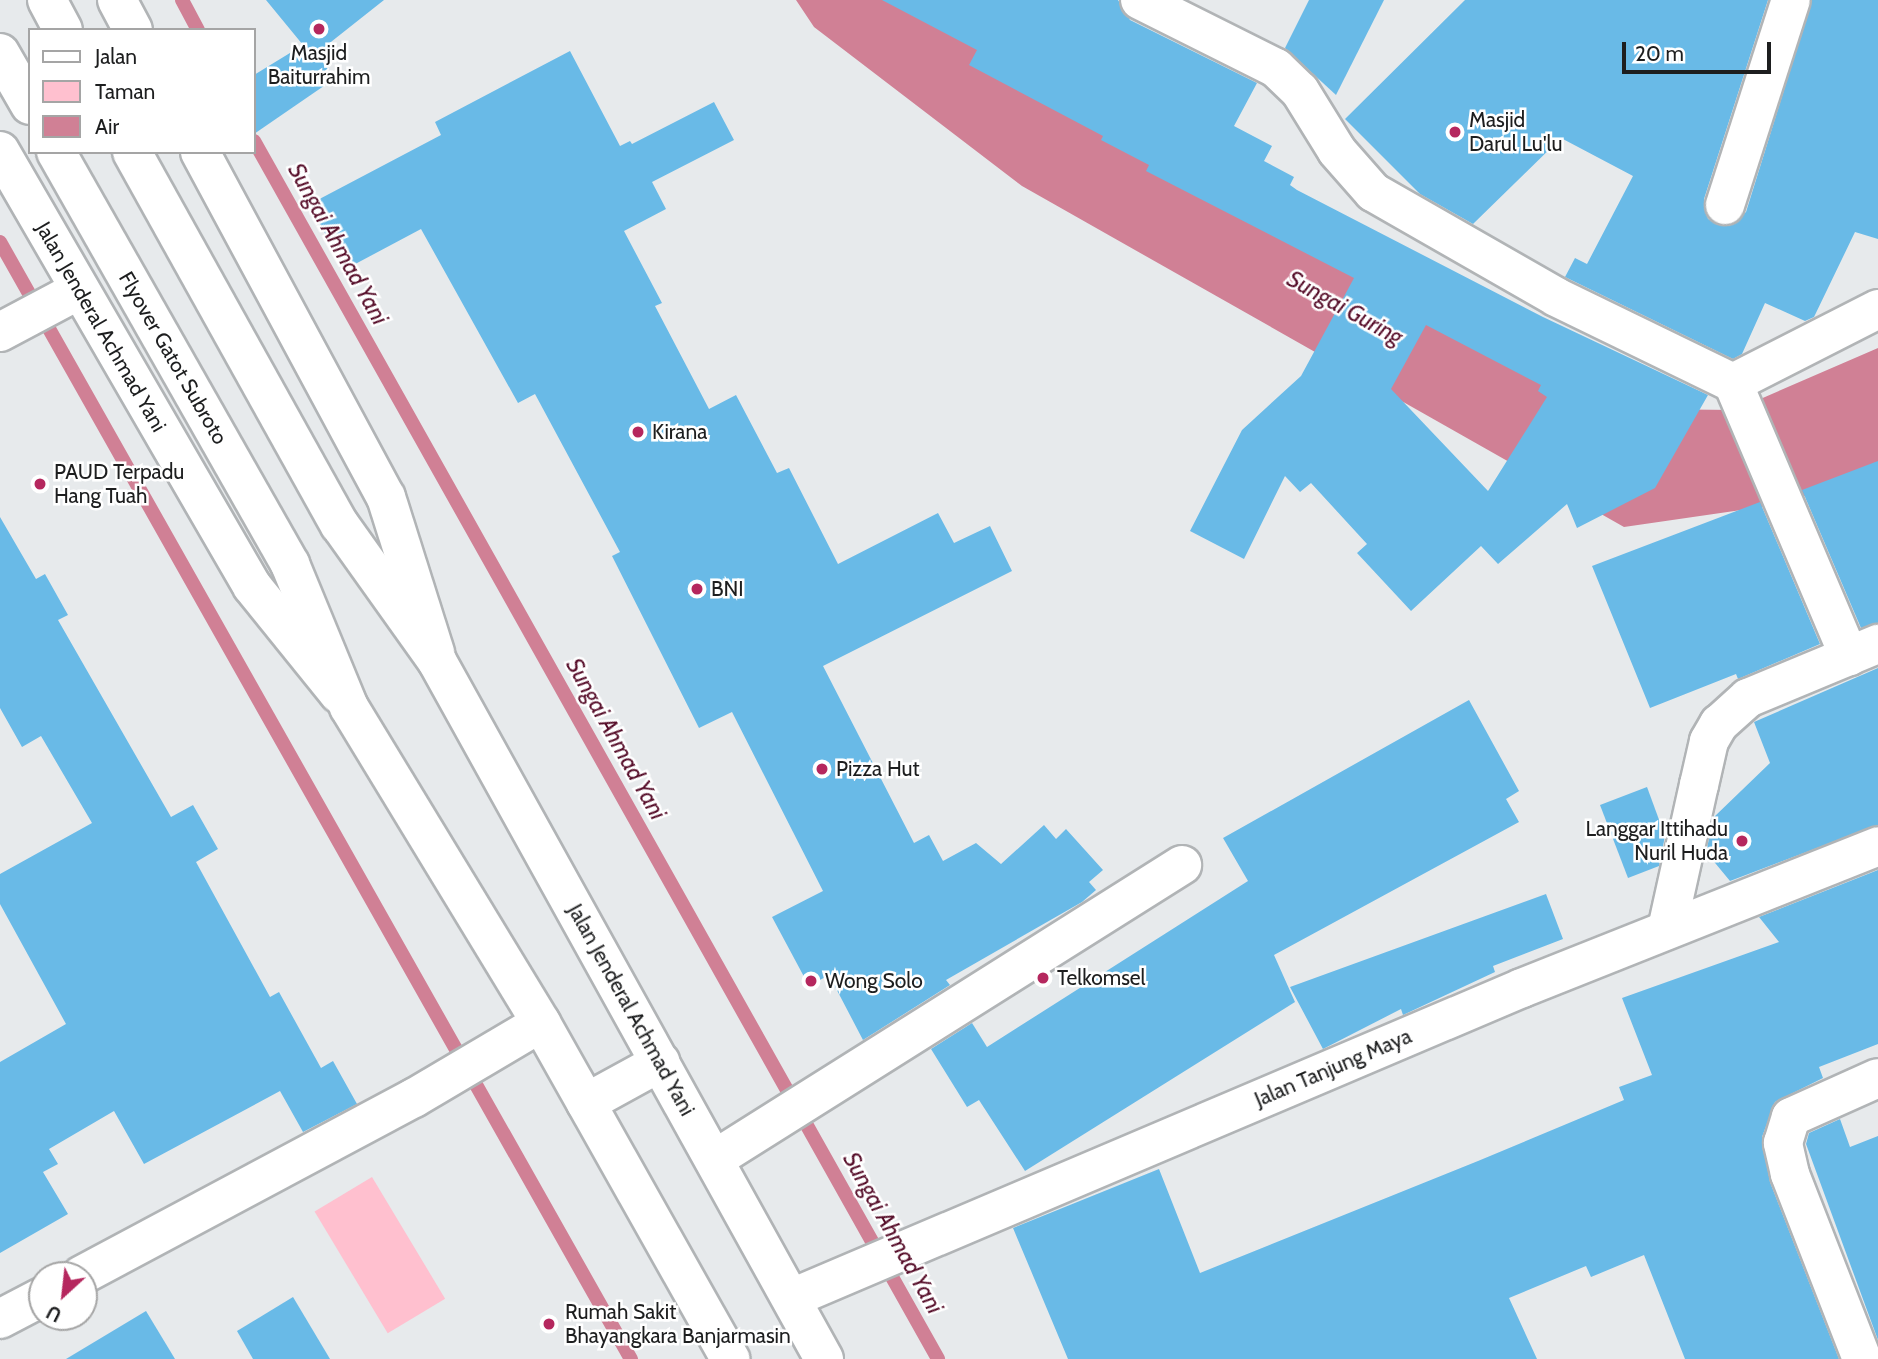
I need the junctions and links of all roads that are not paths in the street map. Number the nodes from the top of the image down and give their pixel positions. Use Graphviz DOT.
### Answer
graph roads {
  1 [pos="47,0"];
  2 [pos="117,0"];
  3 [pos="1140,0"];
  4 [pos="1791,0"];
  5 [pos="62,28"];
  6 [pos="132,28"];
  7 [pos="0,53"];
  8 [pos="28,102"];
  9 [pos="0,150"];
  10 [pos="57,154"];
  11 [pos="133,154"];
  12 [pos="201,154"];
  13 [pos="1725,205"];
  14 [pos="70,295"];
  15 [pos="1875,303"];
  16 [pos="9,327"];
  17 [pos="1738,396"];
  18 [pos="290,564"];
  19 [pos="1864,650"];
  20 [pos="437,661"];
  21 [pos="349,707"];
  22 [pos="1878,846"];
  23 [pos="1182,865"];
  24 [pos="1667,929"];
  25 [pos="541,1023"];
  26 [pos="661,1062"];
  27 [pos="1878,1078"];
  28 [pos="586,1103"];
  29 [pos="715,1159"];
  30 [pos="98,1266"];
  31 [pos="792,1298"];
  32 [pos="28,1304"];
  33 [pos="0,1319"];
  34 [pos="730,1359"];
  35 [pos="824,1359"];
  36 [pos="1863,1359"];
  1 -- 5 [label="main road"];
  2 -- 6 [label="main road"];
  3 -- 17 [label="main road"];
  4 -- 13 [label="main road"];
  7 -- 8 [label="main road"];
  9 -- 14 [label="main road, Jalan Jenderal Achmad Yani"];
  10 -- 18 [label="main road, Flyover Gatot Subroto"];
  11 -- 20 [label="main road, Jalan Jenderal Achmad Yani"];
  12 -- 20 [label="main road, Jalan Jenderal Achmad Yani"];
  14 -- 16 [label="main road"];
  14 -- 21 [label="main road, Jalan Jenderal Achmad Yani"];
  15 -- 17 [label="main road"];
  17 -- 19 [label="main road"];
  18 -- 21 [label="main road, Jalan Jenderal Achmad Yani"];
  19 -- 24 [label="main road"];
  20 -- 26 [label="main road, Jalan Jenderal Achmad Yani"];
  21 -- 25 [label="main road, Jalan Jenderal Achmad Yani"];
  22 -- 24 [label="main road, Jalan Tanjung Maya"];
  23 -- 29 [label="main road"];
  24 -- 31 [label="main road, Jalan Tanjung Maya"];
  25 -- 28 [label="main road, Jalan Jenderal Achmad Yani"];
  25 -- 30 [label="main road"];
  26 -- 28 [label="main road"];
  26 -- 29 [label="main road, Jalan Jenderal Achmad Yani"];
  27 -- 36 [label="main road"];
  28 -- 34 [label="main road, Jalan Jenderal Achmad Yani"];
  29 -- 31 [label="main road, Jalan Jenderal Achmad Yani"];
  31 -- 35 [label="main road, Jalan Jenderal Achmad Yani"];
  32 -- 33 [label="main road"];
}
